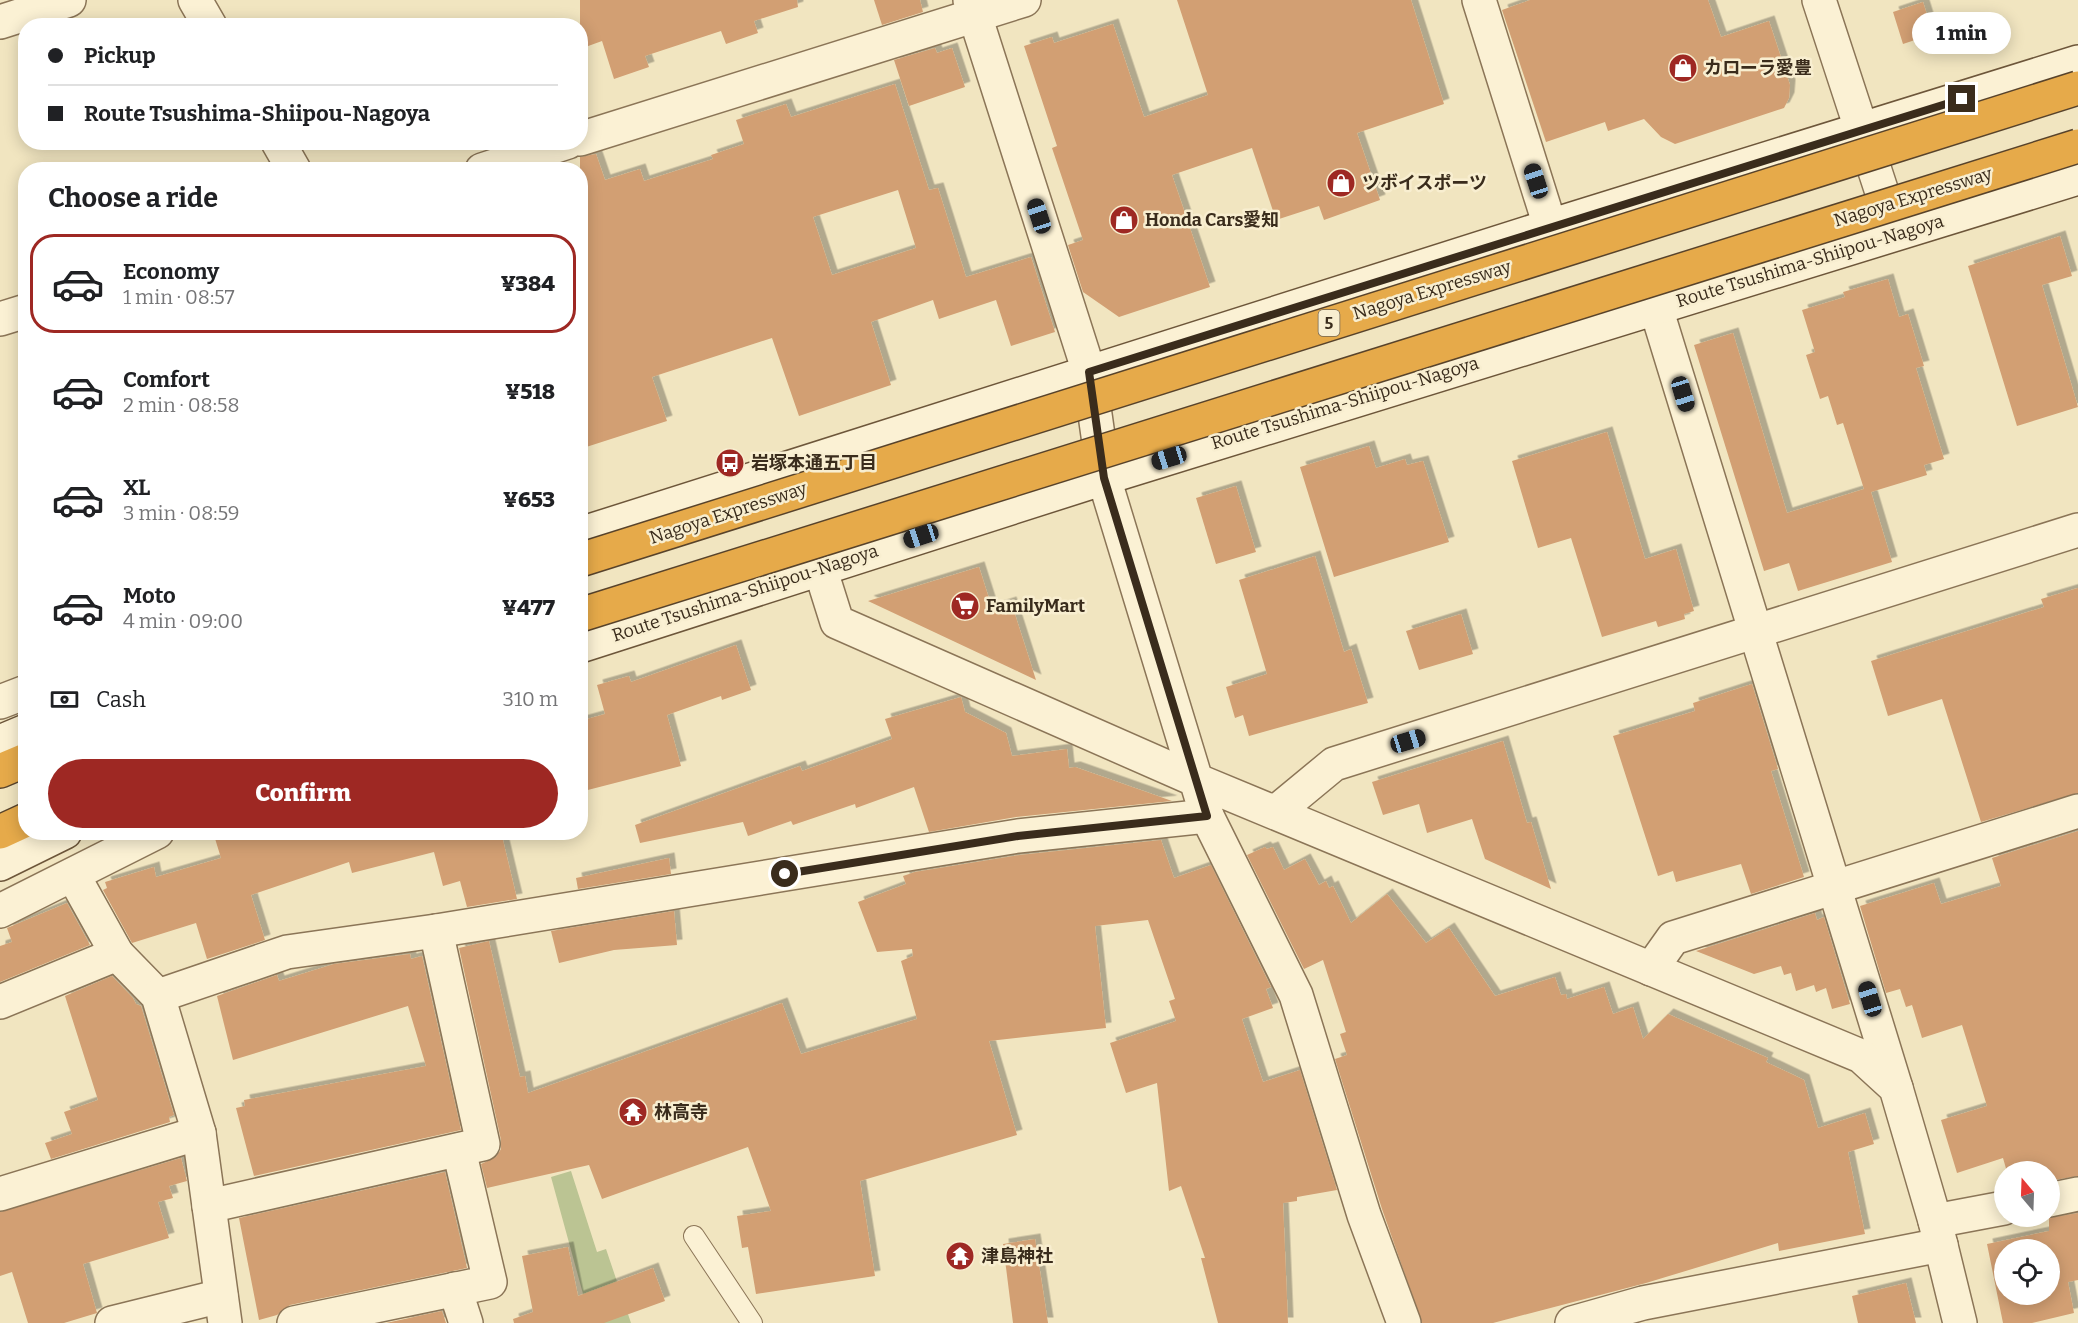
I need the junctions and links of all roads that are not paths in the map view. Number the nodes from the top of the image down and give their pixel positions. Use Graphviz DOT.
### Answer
graph roads {
  1 [pos="69,0"];
  2 [pos="195,0"];
  3 [pos="1024,0"];
  4 [pos="1479,0"];
  5 [pos="1819,0"];
  6 [pos="972,8"];
  7 [pos="205,18"];
  8 [pos="0,22"];
  9 [pos="2078,62"];
  10 [pos="2078,88"];
  11 [pos="1861,130"];
  12 [pos="588,136"];
  13 [pos="2078,146"];
  14 [pos="543,150"];
  15 [pos="507,162"];
  16 [pos="2078,178"];
  17 [pos="1550,226"];
  18 [pos="1896,235"];
  19 [pos="1656,308"];
  20 [pos="18,313"];
  21 [pos="0,319"];
  22 [pos="1089,372"];
  23 [pos="1104,478"];
  24 [pos="2078,530"];
  25 [pos="588,531"];
  26 [pos="588,557"];
  27 [pos="820,568"];
  28 [pos="588,612"];
  29 [pos="1757,630"];
  30 [pos="588,643"];
  31 [pos="18,695"];
  32 [pos="0,702"];
  33 [pos="18,734"];
  34 [pos="0,742"];
  35 [pos="18,763"];
  36 [pos="0,771"];
  37 [pos="1196,780"];
  38 [pos="2078,811"];
  39 [pos="1276,812"];
  40 [pos="1207,816"];
  41 [pos="18,824"];
  42 [pos="0,832"];
  43 [pos="49,840"];
  44 [pos="141,840"];
  45 [pos="0,864"];
  46 [pos="73,875"];
  47 [pos="1836,887"];
  48 [pos="0,911"];
  49 [pos="436,932"];
  50 [pos="117,954"];
  51 [pos="1651,969"];
  52 [pos="158,996"];
  53 [pos="0,1002"];
  54 [pos="1896,1088"];
  55 [pos="199,1133"];
  56 [pos="459,1150"];
  57 [pos="0,1194"];
  58 [pos="2078,1194"];
  59 [pos="2060,1198"];
  60 [pos="209,1206"];
  61 [pos="1994,1212"];
  62 [pos="1938,1233"];
  63 [pos="694,1236"];
  64 [pos="455,1289"];
  65 [pos="223,1309"];
  66 [pos="112,1323"];
  67 [pos="294,1323"];
  68 [pos="466,1323"];
  69 [pos="752,1323"];
  70 [pos="1404,1323"];
  71 [pos="1572,1323"];
  72 [pos="1960,1323"];
  1 -- 8 [label="street"];
  2 -- 7 [label="street"];
  3 -- 6 [label="street"];
  4 -- 17 [label="street"];
  5 -- 11 [label="street"];
  6 -- 12 [label="street"];
  6 -- 22 [label="street"];
  9 -- 11 [label="street"];
  10 -- 26 [label="highway, Nagoya Expressway / 5, bridge"];
  11 -- 17 [label="street"];
  11 -- 18 [label="street"];
  13 -- 28 [label="highway, Nagoya Expressway, bridge"];
  14 -- 15 [label="street"];
  16 -- 18 [label="street, Route Tsushima-Shiipou-Nagoya"];
  17 -- 22 [label="street"];
  18 -- 19 [label="street, Route Tsushima-Shiipou-Nagoya"];
  19 -- 23 [label="street, Route Tsushima-Shiipou-Nagoya"];
  19 -- 29 [label="street"];
  20 -- 21 [label="street"];
  22 -- 23 [label="street"];
  22 -- 25 [label="street"];
  23 -- 27 [label="street, Route Tsushima-Shiipou-Nagoya"];
  23 -- 37 [label="street"];
  24 -- 29 [label="street"];
  27 -- 30 [label="street, Route Tsushima-Shiipou-Nagoya"];
  27 -- 37 [label="street"];
  29 -- 39 [label="street"];
  29 -- 47 [label="street"];
  31 -- 32 [label="street"];
  33 -- 34 [label="street"];
  35 -- 36 [label="highway"];
  37 -- 39 [label="street"];
  37 -- 40 [label="street"];
  38 -- 47 [label="street"];
  39 -- 51 [label="street"];
  40 -- 49 [label="street"];
  40 -- 70 [label="street"];
  41 -- 42 [label="highway"];
  43 -- 45 [label="street"];
  44 -- 46 [label="street"];
  46 -- 48 [label="street"];
  46 -- 50 [label="street"];
  47 -- 51 [label="street"];
  47 -- 54 [label="street"];
  49 -- 52 [label="street"];
  49 -- 56 [label="street"];
  50 -- 52 [label="street"];
  50 -- 53 [label="street"];
  51 -- 54 [label="street"];
  52 -- 55 [label="street"];
  54 -- 62 [label="street"];
  55 -- 57 [label="street"];
  55 -- 60 [label="street"];
  56 -- 60 [label="street"];
  56 -- 64 [label="street"];
  58 -- 59 [label="street"];
  60 -- 65 [label="street"];
  61 -- 62 [label="street"];
  62 -- 71 [label="street"];
  62 -- 72 [label="street"];
  63 -- 69 [label="lane"];
  64 -- 67 [label="street"];
  64 -- 68 [label="street"];
  65 -- 66 [label="street"];
}
